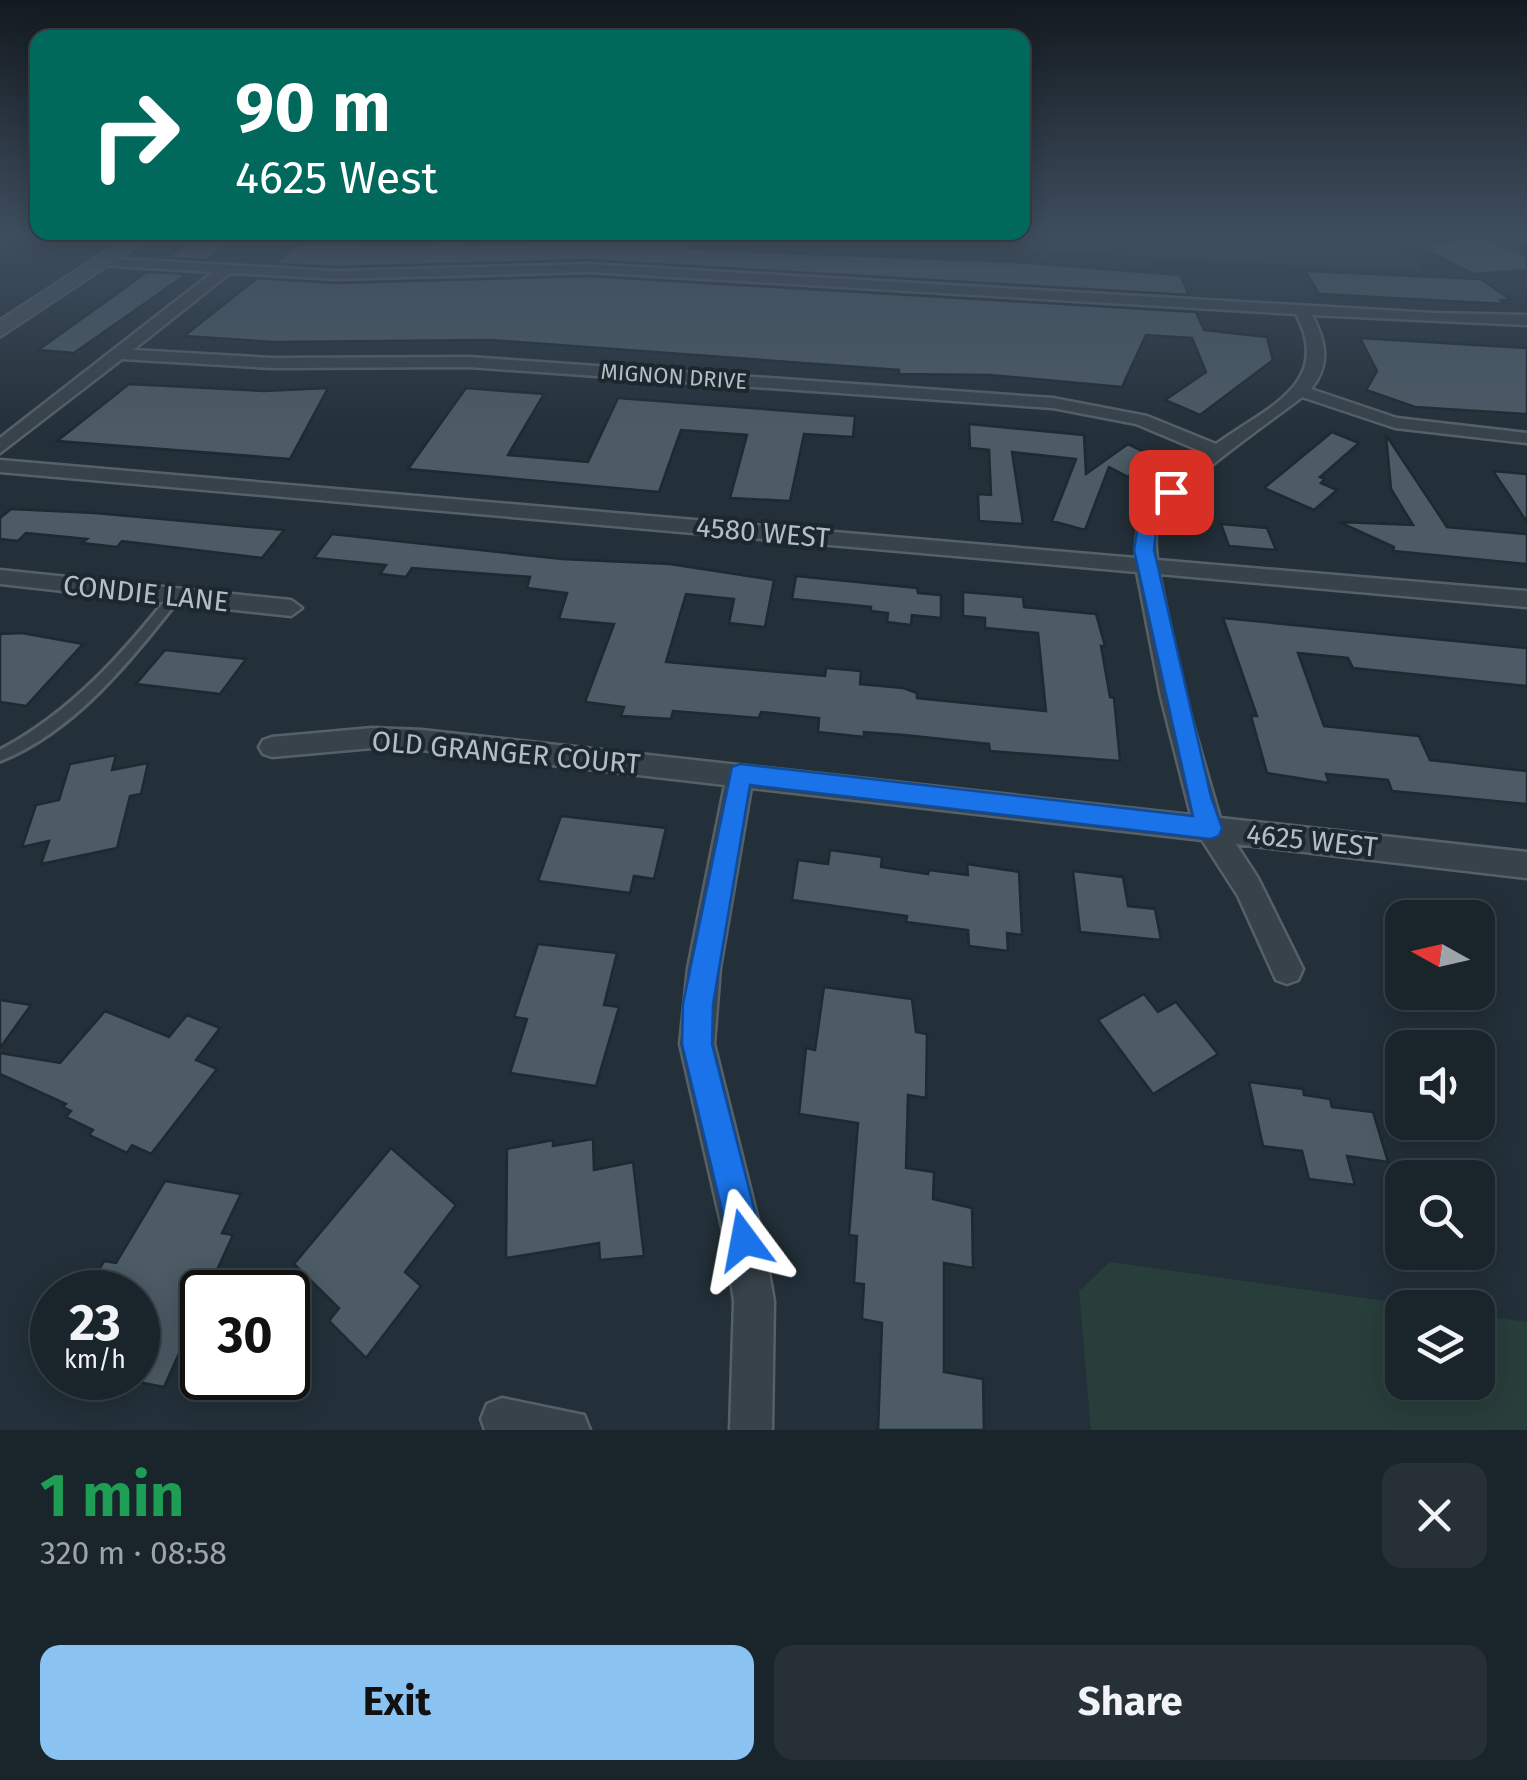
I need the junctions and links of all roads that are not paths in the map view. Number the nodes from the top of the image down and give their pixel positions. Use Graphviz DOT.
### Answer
graph roads {
  1 [pos="41,303"];
  2 [pos="183,303"];
  3 [pos="1181,303"];
  4 [pos="1302,310"];
  5 [pos="0,313"];
  6 [pos="24,314"];
  7 [pos="1527,320"];
  8 [pos="0,330"];
  9 [pos="118,354"];
  10 [pos="1300,391"];
  11 [pos="1527,438"];
  12 [pos="0,447"];
  13 [pos="1222,452"];
  14 [pos="0,466"];
  15 [pos="1146,566"];
  16 [pos="0,578"];
  17 [pos="175,596"];
  18 [pos="1527,598"];
  19 [pos="291,608"];
  20 [pos="272,746"];
  21 [pos="0,756"];
  22 [pos="740,774"];
  23 [pos="1210,828"];
  24 [pos="1527,864"];
  25 [pos="1287,968"];
  26 [pos="502,1419"];
  27 [pos="570,1430"];
  28 [pos="751,1430"];
  1 -- 6 [label="main road"];
  2 -- 9 [label="street"];
  3 -- 4 [label="street"];
  4 -- 7 [label="street"];
  4 -- 10 [label="street"];
  5 -- 6 [label="street"];
  6 -- 8 [label="main road"];
  9 -- 12 [label="street"];
  9 -- 13 [label="street, MIGNON DRIVE"];
  10 -- 11 [label="street"];
  10 -- 13 [label="street"];
  13 -- 15 [label="street"];
  14 -- 15 [label="street, 4580 WEST"];
  15 -- 18 [label="street, 4580 WEST"];
  15 -- 23 [label="street"];
  16 -- 17 [label="street, CONDIE LANE"];
  17 -- 19 [label="street, CONDIE LANE"];
  17 -- 21 [label="lane"];
  20 -- 22 [label="street, OLD GRANGER COURT"];
  22 -- 23 [label="street, 4625 WEST"];
  22 -- 28 [label="street"];
  23 -- 24 [label="street, 4625 WEST"];
  23 -- 25 [label="street"];
  26 -- 27 [label="street"];
}
